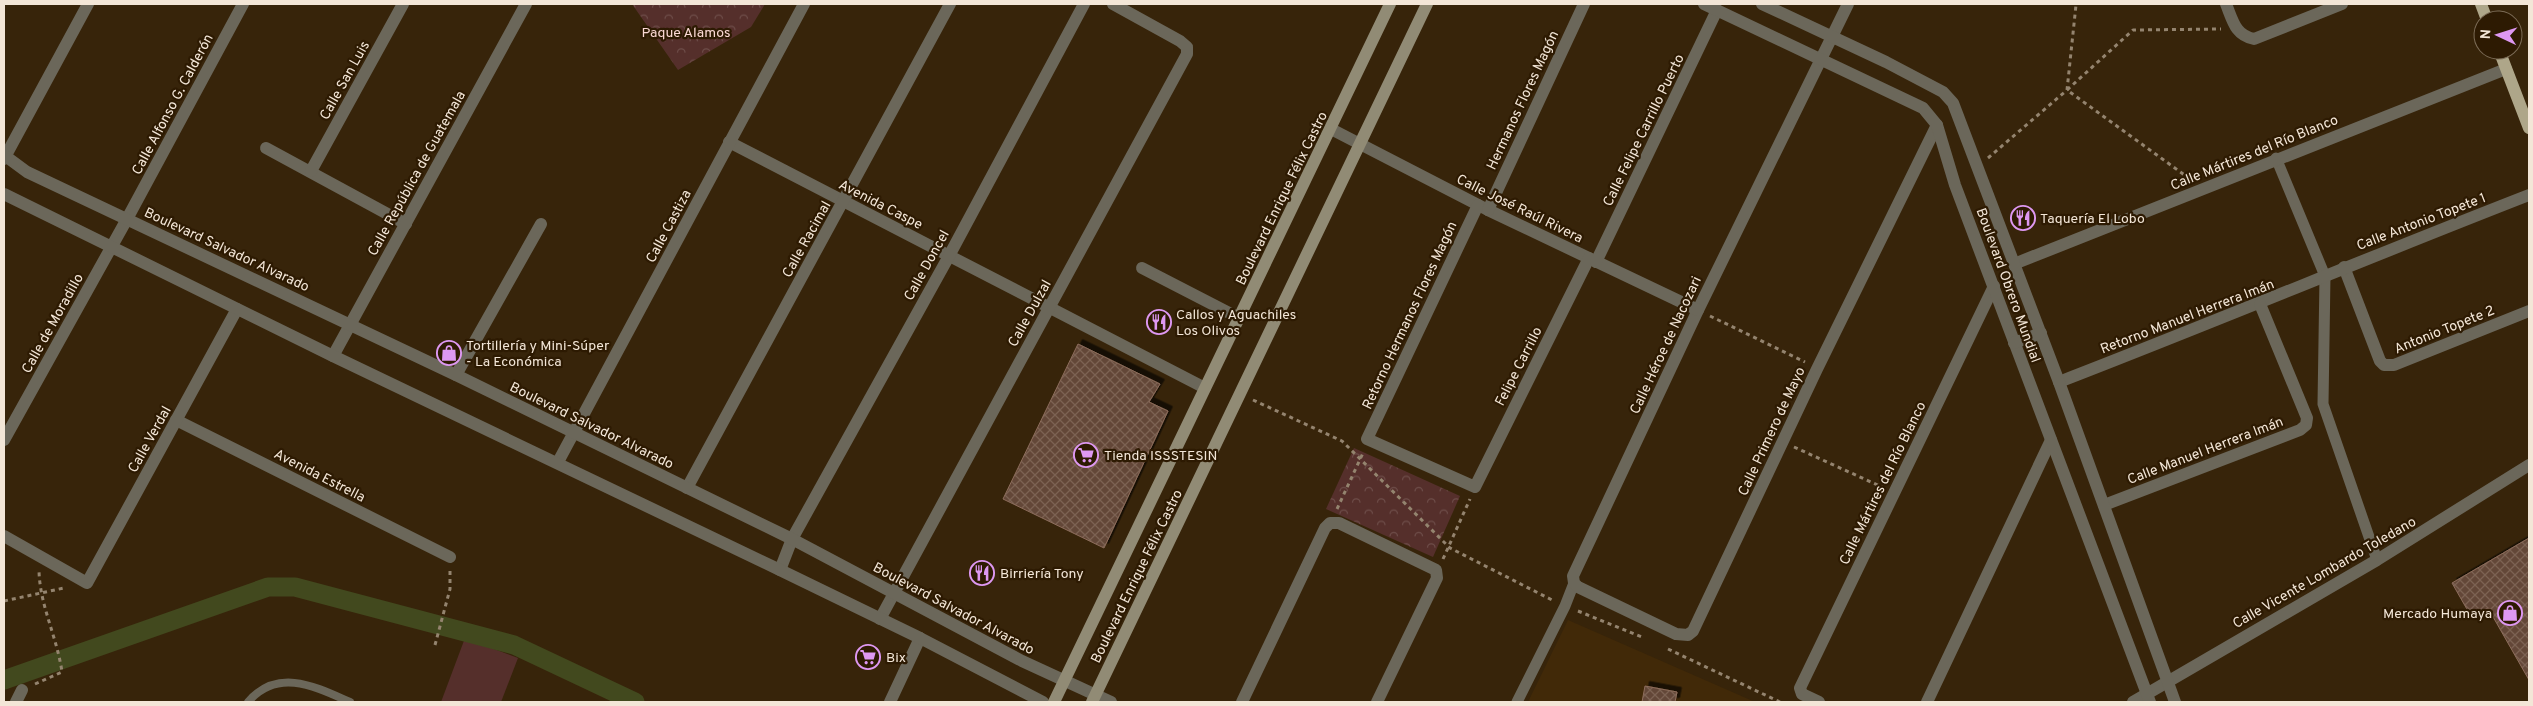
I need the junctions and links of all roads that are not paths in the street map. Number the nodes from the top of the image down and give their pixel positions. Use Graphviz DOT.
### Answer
graph roads {
  1 [pos="88,4"];
  2 [pos="243,4"];
  3 [pos="403,4"];
  4 [pos="526,4"];
  5 [pos="804,4"];
  6 [pos="950,4"];
  7 [pos="1084,4"];
  8 [pos="1113,4"];
  9 [pos="1390,4"];
  10 [pos="1427,4"];
  11 [pos="1584,4"];
  12 [pos="1704,4"];
  13 [pos="1762,4"];
  14 [pos="1848,4"];
  15 [pos="2226,4"];
  16 [pos="2342,4"];
  17 [pos="1717,10"];
  18 [pos="1831,37"];
  19 [pos="1820,60"];
  20 [pos="2503,60"];
  21 [pos="2506,69"];
  22 [pos="1937,125"];
  23 [pos="2529,128"];
  24 [pos="1331,130"];
  25 [pos="729,142"];
  26 [pos="1360,144"];
  27 [pos="266,148"];
  28 [pos="4,157"];
  29 [pos="2276,158"];
  30 [pos="311,171"];
  31 [pos="4,194"];
  32 [pos="2529,195"];
  33 [pos="844,202"];
  34 [pos="1483,207"];
  35 [pos="127,219"];
  36 [pos="406,224"];
  37 [pos="541,224"];
  38 [pos="112,246"];
  39 [pos="949,256"];
  40 [pos="1593,260"];
  41 [pos="2014,264"];
  42 [pos="2344,267"];
  43 [pos="1142,268"];
  44 [pos="2325,276"];
  45 [pos="1994,286"];
  46 [pos="2260,304"];
  47 [pos="1049,307"];
  48 [pos="237,309"];
  49 [pos="1698,310"];
  50 [pos="2529,311"];
  51 [pos="1239,318"];
  52 [pos="350,324"];
  53 [pos="2041,333"];
  54 [pos="2014,343"];
  55 [pos="333,356"];
  56 [pos="456,375"];
  57 [pos="2060,382"];
  58 [pos="1205,388"];
  59 [pos="176,420"];
  60 [pos="575,434"];
  61 [pos="4,440"];
  62 [pos="2052,440"];
  63 [pos="558,462"];
  64 [pos="2529,465"];
  65 [pos="1474,487"];
  66 [pos="687,488"];
  67 [pos="2104,505"];
  68 [pos="4,536"];
  69 [pos="792,539"];
  70 [pos="450,557"];
  71 [pos="2377,560"];
  72 [pos="780,570"];
  73 [pos="1574,583"];
  74 [pos="894,592"];
  75 [pos="880,619"];
  76 [pos="920,638"];
  77 [pos="1065,680"];
  78 [pos="2168,681"];
  79 [pos="22,690"];
  80 [pos="2148,698"];
  81 [pos="1094,699"];
  82 [pos="16,702"];
  83 [pos="248,702"];
  84 [pos="350,702"];
  85 [pos="890,702"];
  86 [pos="1042,702"];
  87 [pos="1054,702"];
  88 [pos="1112,702"];
  89 [pos="1242,702"];
  90 [pos="1377,702"];
  91 [pos="1517,702"];
  92 [pos="1819,702"];
  93 [pos="1927,702"];
  94 [pos="2132,702"];
  95 [pos="2175,702"];
  1 -- 28 [label="street"];
  2 -- 35 [label="street, Calle Alfonso G. Calderón"];
  3 -- 30 [label="street, Calle San Luis"];
  4 -- 36 [label="street, Calle República de Guatemala"];
  5 -- 25 [label="street, Calle Castiza"];
  6 -- 33 [label="street, Calle Racimal"];
  7 -- 39 [label="street, Calle Doncel"];
  8 -- 47 [label="street, Calle Dulzal"];
  9 -- 24 [label="main road, Boulevard Enrique Félix Castro"];
  10 -- 26 [label="main road, Boulevard Enrique Félix Castro"];
  11 -- 34 [label="street, Hermanos Flores Magón"];
  12 -- 17 [label="street, Boulevard Obrero Mundial"];
  13 -- 18 [label="street, Boulevard Obrero Mundial"];
  14 -- 18 [label="street, Calle Héroe de Nacozari"];
  15 -- 16 [label="street"];
  17 -- 19 [label="street, Boulevard Obrero Mundial"];
  17 -- 40 [label="street, Calle Felipe Carrillo Puerto"];
  18 -- 19 [label="street, Calle Héroe de Nacozari"];
  18 -- 41 [label="street, Boulevard Obrero Mundial"];
  19 -- 22 [label="street, Boulevard Obrero Mundial"];
  19 -- 49 [label="street, Calle Héroe de Nacozari"];
  20 -- 21 [label="main road"];
  21 -- 23 [label="main road"];
  21 -- 29 [label="street, Calle Mártires del Río Blanco"];
  22 -- 45 [label="street, Boulevard Obrero Mundial"];
  22 -- 73 [label="street, Calle Primero de Mayo"];
  24 -- 26 [label="street, Calle José Raúl Rivera"];
  24 -- 51 [label="main road, Boulevard Enrique Félix Castro"];
  25 -- 33 [label="street, Avenida Caspe"];
  25 -- 60 [label="street, Calle Castiza"];
  26 -- 34 [label="street, Calle José Raúl Rivera"];
  26 -- 81 [label="main road, Boulevard Enrique Félix Castro"];
  27 -- 30 [label="street"];
  28 -- 35 [label="street, Boulevard Salvador Alvarado"];
  29 -- 41 [label="street, Calle Mártires del Río Blanco"];
  29 -- 44 [label="street"];
  30 -- 36 [label="street"];
  31 -- 38 [label="street"];
  32 -- 42 [label="street, Calle Antonio Topete 1"];
  33 -- 39 [label="street, Avenida Caspe"];
  33 -- 66 [label="street, Calle Racimal"];
  34 -- 40 [label="street, Calle José Raúl Rivera"];
  34 -- 65 [label="street, Retorno Hermanos Flores Magón"];
  35 -- 38 [label="street, Calle Alfonso G. Calderón"];
  35 -- 52 [label="street, Boulevard Salvador Alvarado"];
  36 -- 52 [label="street, Calle República de Guatemala"];
  37 -- 56 [label="street"];
  38 -- 48 [label="street"];
  38 -- 61 [label="street, Calle de Moradillo"];
  39 -- 47 [label="street, Avenida Caspe"];
  39 -- 69 [label="street, Calle Doncel"];
  40 -- 49 [label="street, Calle José Raúl Rivera"];
  40 -- 65 [label="street, Felipe Carrillo"];
  41 -- 53 [label="street, Boulevard Obrero Mundial"];
  42 -- 44 [label="street, Calle Antonio Topete 1"];
  42 -- 50 [label="street, Antonio Topete 2"];
  43 -- 51 [label="street"];
  44 -- 46 [label="street, Retorno Manuel Herrera Imán"];
  44 -- 71 [label="street"];
  45 -- 54 [label="street, Boulevard Obrero Mundial"];
  45 -- 92 [label="street, Calle Mártires del Río Blanco"];
  46 -- 57 [label="street, Retorno Manuel Herrera Imán"];
  46 -- 67 [label="street, Calle Manuel Herrera Imán"];
  47 -- 58 [label="street, Avenida Caspe"];
  47 -- 74 [label="street, Calle Dulzal"];
  48 -- 55 [label="street"];
  48 -- 59 [label="street, Calle Verdal"];
  49 -- 73 [label="street, Calle Héroe de Nacozari"];
  51 -- 58 [label="main road, Boulevard Enrique Félix Castro"];
  52 -- 55 [label="street, Calle República de Guatemala"];
  52 -- 56 [label="street, Boulevard Salvador Alvarado"];
  53 -- 54 [label="street"];
  53 -- 57 [label="street, Boulevard Obrero Mundial"];
  54 -- 62 [label="street, Boulevard Obrero Mundial"];
  55 -- 63 [label="street"];
  56 -- 60 [label="street, Boulevard Salvador Alvarado"];
  57 -- 67 [label="street, Boulevard Obrero Mundial"];
  58 -- 77 [label="main road, Boulevard Enrique Félix Castro"];
  59 -- 68 [label="street, Calle Verdal"];
  59 -- 70 [label="street, Avenida Estrella"];
  60 -- 63 [label="street, Calle Castiza"];
  60 -- 66 [label="street, Boulevard Salvador Alvarado"];
  62 -- 80 [label="street, Boulevard Obrero Mundial"];
  62 -- 93 [label="street"];
  63 -- 72 [label="street"];
  64 -- 71 [label="street, Calle Vicente Lombardo Toledano"];
  66 -- 69 [label="street, Boulevard Salvador Alvarado"];
  67 -- 78 [label="street, Boulevard Obrero Mundial"];
  69 -- 72 [label="street, Calle Doncel"];
  69 -- 74 [label="street, Boulevard Salvador Alvarado"];
  71 -- 78 [label="street, Calle Vicente Lombardo Toledano"];
  72 -- 75 [label="street"];
  73 -- 91 [label="street, Calle Héroe de Nacozari"];
  74 -- 75 [label="street, Calle Dulzal"];
  74 -- 77 [label="street, Boulevard Salvador Alvarado"];
  75 -- 76 [label="street"];
  76 -- 85 [label="street"];
  76 -- 86 [label="street"];
  77 -- 81 [label="street, Boulevard Salvador Alvarado"];
  77 -- 87 [label="main road, Boulevard Enrique Félix Castro"];
  78 -- 80 [label="street, Calle Vicente Lombardo Toledano"];
  78 -- 95 [label="street, Boulevard Obrero Mundial"];
  79 -- 82 [label="street"];
  80 -- 94 [label="street, Calle Vicente Lombardo Toledano"];
  81 -- 88 [label="street, Boulevard Salvador Alvarado"];
  83 -- 84 [label="lane"];
  89 -- 90 [label="street"];
}
